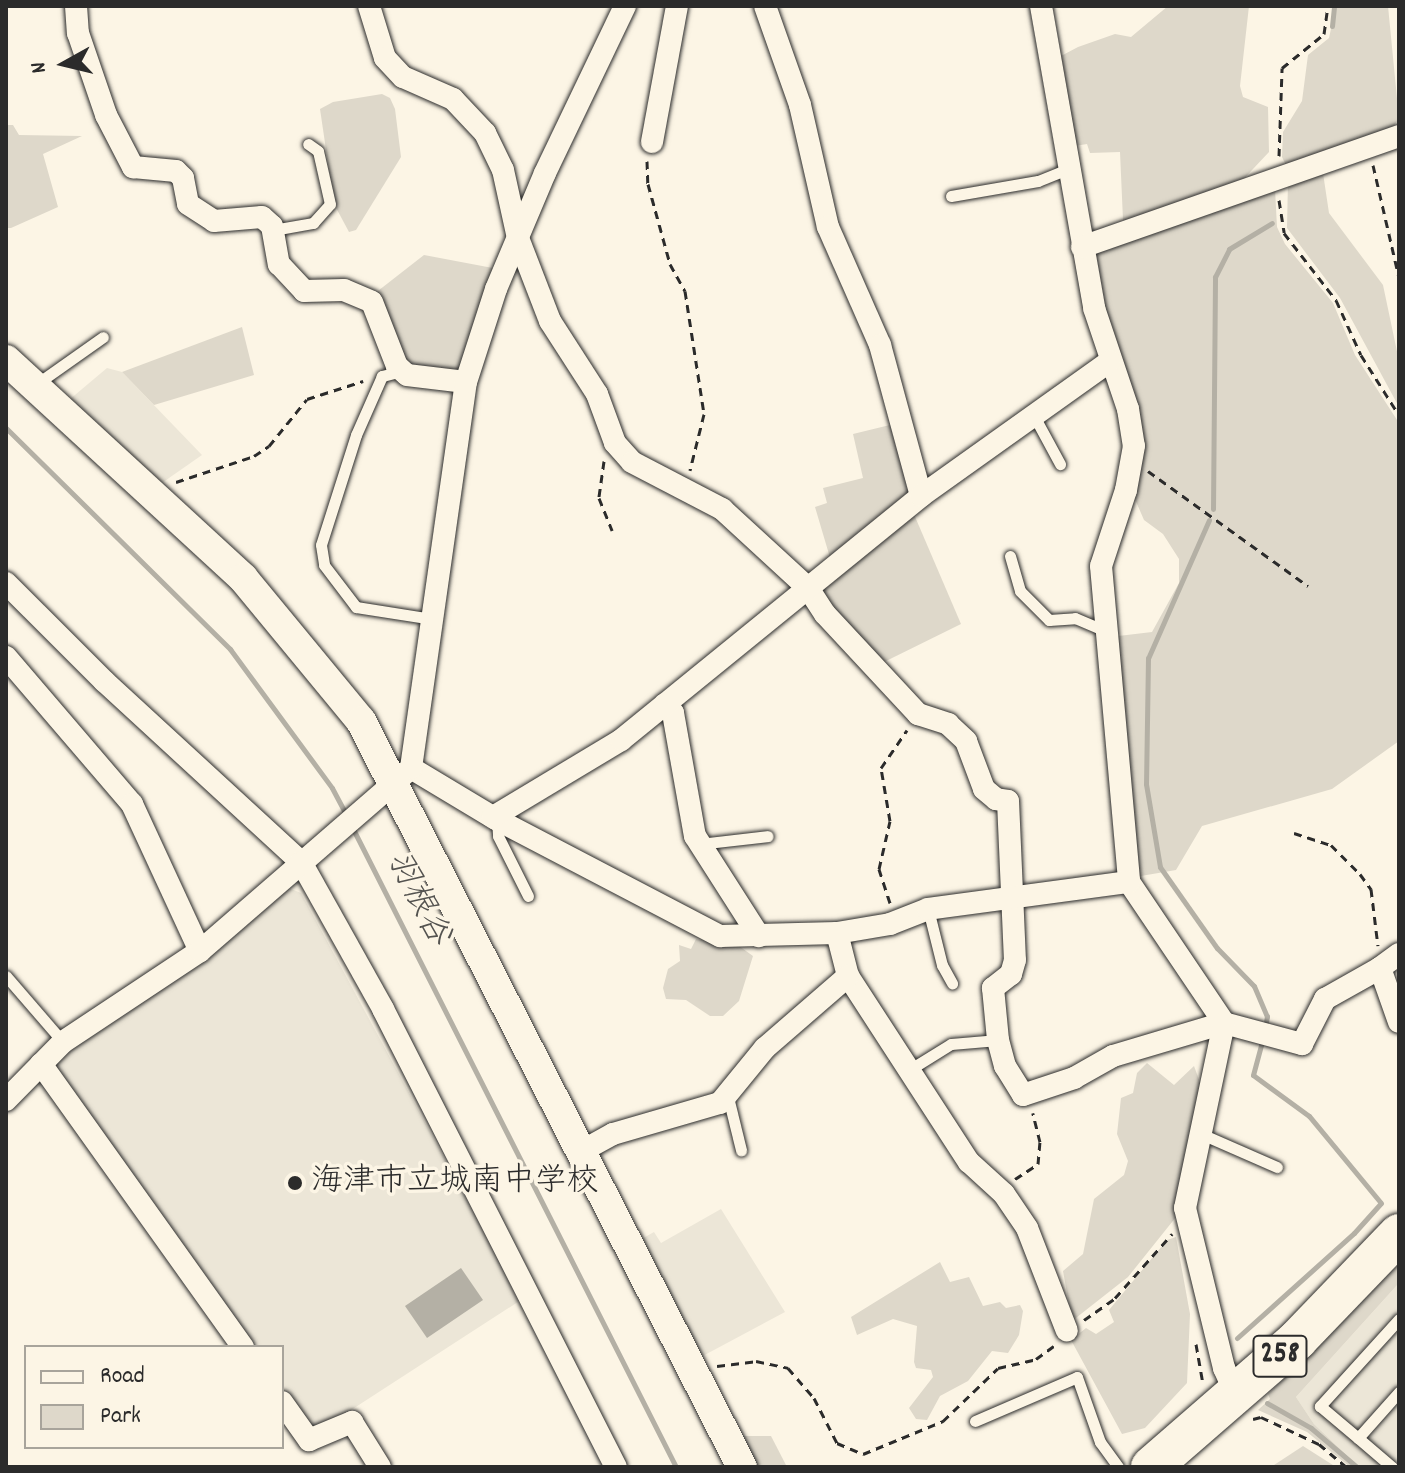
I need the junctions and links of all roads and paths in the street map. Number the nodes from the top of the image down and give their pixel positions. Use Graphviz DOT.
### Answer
graph roads {
  1 [pos="76,6"];
  2 [pos="369,6"];
  3 [pos="625,6"];
  4 [pos="677,6"];
  5 [pos="765,6"];
  6 [pos="1041,6"];
  7 [pos="1328,6"];
  8 [pos="1399,136"];
  9 [pos="652,142"];
  10 [pos="308,144"];
  11 [pos="1368,149"];
  12 [pos="1068,169"];
  13 [pos="1278,175"];
  14 [pos="951,196"];
  15 [pos="273,230"];
  16 [pos="518,238"];
  17 [pos="1082,247"];
  18 [pos="1399,278"];
  19 [pos="103,337"];
  20 [pos="6,360"];
  21 [pos="1110,361"];
  22 [pos="392,374"];
  23 [pos="466,382"];
  24 [pos="35,385"];
  25 [pos="1033,414"];
  26 [pos="1399,415"];
  27 [pos="615,443"];
  28 [pos="1131,461"];
  29 [pos="1060,464"];
  30 [pos="686,490"];
  31 [pos="156,496"];
  32 [pos="921,496"];
  33 [pos="612,530"];
  34 [pos="1010,556"];
  35 [pos="6,583"];
  36 [pos="1308,586"];
  37 [pos="808,588"];
  38 [pos="436,620"];
  39 [pos="1103,630"];
  40 [pos="6,657"];
  41 [pos="665,704"];
  42 [pos="918,714"];
  43 [pos="397,779"];
  44 [pos="495,818"];
  45 [pos="1294,833"];
  46 [pos="768,836"];
  47 [pos="699,844"];
  48 [pos="301,862"];
  49 [pos="1129,882"];
  50 [pos="528,896"];
  51 [pos="1013,896"];
  52 [pos="928,909"];
  53 [pos="898,920"];
  54 [pos="837,933"];
  55 [pos="759,936"];
  56 [pos="200,951"];
  57 [pos="1399,954"];
  58 [pos="1380,968"];
  59 [pos="6,976"];
  60 [pos="848,976"];
  61 [pos="952,983"];
  62 [pos="1399,1022"];
  63 [pos="1224,1023"];
  64 [pos="998,1040"];
  65 [pos="63,1042"];
  66 [pos="41,1064"];
  67 [pos="909,1070"];
  68 [pos="728,1093"];
  69 [pos="1023,1095"];
  70 [pos="6,1100"];
  71 [pos="1199,1133"];
  72 [pos="741,1150"];
  73 [pos="582,1151"];
  74 [pos="1277,1167"];
  75 [pos="1004,1194"];
  76 [pos="1182,1229"];
  77 [pos="1399,1234"];
  78 [pos="1399,1319"];
  79 [pos="1067,1331"];
  80 [pos="242,1345"];
  81 [pos="695,1376"];
  82 [pos="1399,1392"];
  83 [pos="284,1405"];
  84 [pos="1242,1408"];
  85 [pos="975,1421"];
  86 [pos="1358,1438"];
  87 [pos="380,1467"];
  88 [pos="616,1467"];
  89 [pos="742,1467"];
  90 [pos="1118,1467"];
  91 [pos="1151,1467"];
  92 [pos="1346,1467"];
  93 [pos="1392,1467"];
  1 -- 15 [label="street"];
  2 -- 16 [label="street"];
  3 -- 16 [label="street"];
  4 -- 9 [label="street"];
  5 -- 32 [label="street"];
  6 -- 12 [label="street"];
  7 -- 13 [label="path"];
  8 -- 11 [label="street"];
  9 -- 30 [label="path"];
  10 -- 15 [label="lane"];
  11 -- 13 [label="street"];
  11 -- 18 [label="path"];
  12 -- 14 [label="lane"];
  12 -- 17 [label="street"];
  13 -- 17 [label="street"];
  13 -- 26 [label="path"];
  15 -- 22 [label="street"];
  16 -- 23 [label="street"];
  16 -- 27 [label="street"];
  17 -- 21 [label="street"];
  19 -- 24 [label="lane"];
  20 -- 24 [label="street"];
  21 -- 25 [label="street"];
  21 -- 28 [label="street"];
  22 -- 23 [label="street"];
  22 -- 31 [label="path"];
  22 -- 38 [label="lane"];
  23 -- 38 [label="street"];
  24 -- 31 [label="street"];
  25 -- 29 [label="lane"];
  25 -- 32 [label="street"];
  27 -- 30 [label="street"];
  27 -- 33 [label="path"];
  28 -- 36 [label="path"];
  28 -- 39 [label="street"];
  30 -- 37 [label="street"];
  31 -- 43 [label="street"];
  32 -- 37 [label="street"];
  34 -- 39 [label="lane"];
  35 -- 48 [label="street"];
  37 -- 41 [label="street"];
  37 -- 42 [label="street"];
  38 -- 43 [label="street"];
  39 -- 49 [label="street"];
  40 -- 56 [label="street"];
  41 -- 44 [label="street"];
  41 -- 47 [label="street"];
  42 -- 51 [label="street"];
  42 -- 53 [label="path"];
  43 -- 44 [label="street"];
  43 -- 48 [label="street"];
  43 -- 73 [label="street"];
  44 -- 50 [label="lane"];
  44 -- 55 [label="street"];
  45 -- 58 [label="path"];
  46 -- 47 [label="lane"];
  47 -- 55 [label="street"];
  48 -- 56 [label="street"];
  48 -- 88 [label="street"];
  49 -- 51 [label="street"];
  49 -- 63 [label="street"];
  51 -- 52 [label="street"];
  51 -- 64 [label="street"];
  52 -- 53 [label="street"];
  52 -- 61 [label="lane"];
  53 -- 54 [label="street"];
  54 -- 55 [label="street"];
  54 -- 60 [label="street"];
  56 -- 65 [label="street"];
  57 -- 58 [label="street"];
  58 -- 62 [label="street"];
  58 -- 63 [label="street"];
  59 -- 65 [label="lane"];
  60 -- 67 [label="street"];
  60 -- 68 [label="street"];
  63 -- 69 [label="street"];
  63 -- 71 [label="street"];
  64 -- 67 [label="lane"];
  64 -- 69 [label="street"];
  65 -- 66 [label="street"];
  66 -- 70 [label="street"];
  66 -- 80 [label="street"];
  67 -- 75 [label="street"];
  68 -- 72 [label="lane"];
  68 -- 73 [label="street"];
  69 -- 75 [label="path"];
  71 -- 74 [label="lane"];
  71 -- 84 [label="street"];
  73 -- 81 [label="street"];
  75 -- 79 [label="street"];
  76 -- 79 [label="path"];
  77 -- 84 [label="highway, 258"];
  78 -- 86 [label="lane"];
  79 -- 81 [label="path"];
  81 -- 89 [label="street"];
  82 -- 86 [label="lane"];
  83 -- 87 [label="street"];
  84 -- 91 [label="highway, 258"];
  84 -- 92 [label="path"];
  85 -- 90 [label="lane"];
  86 -- 93 [label="lane"];
}
